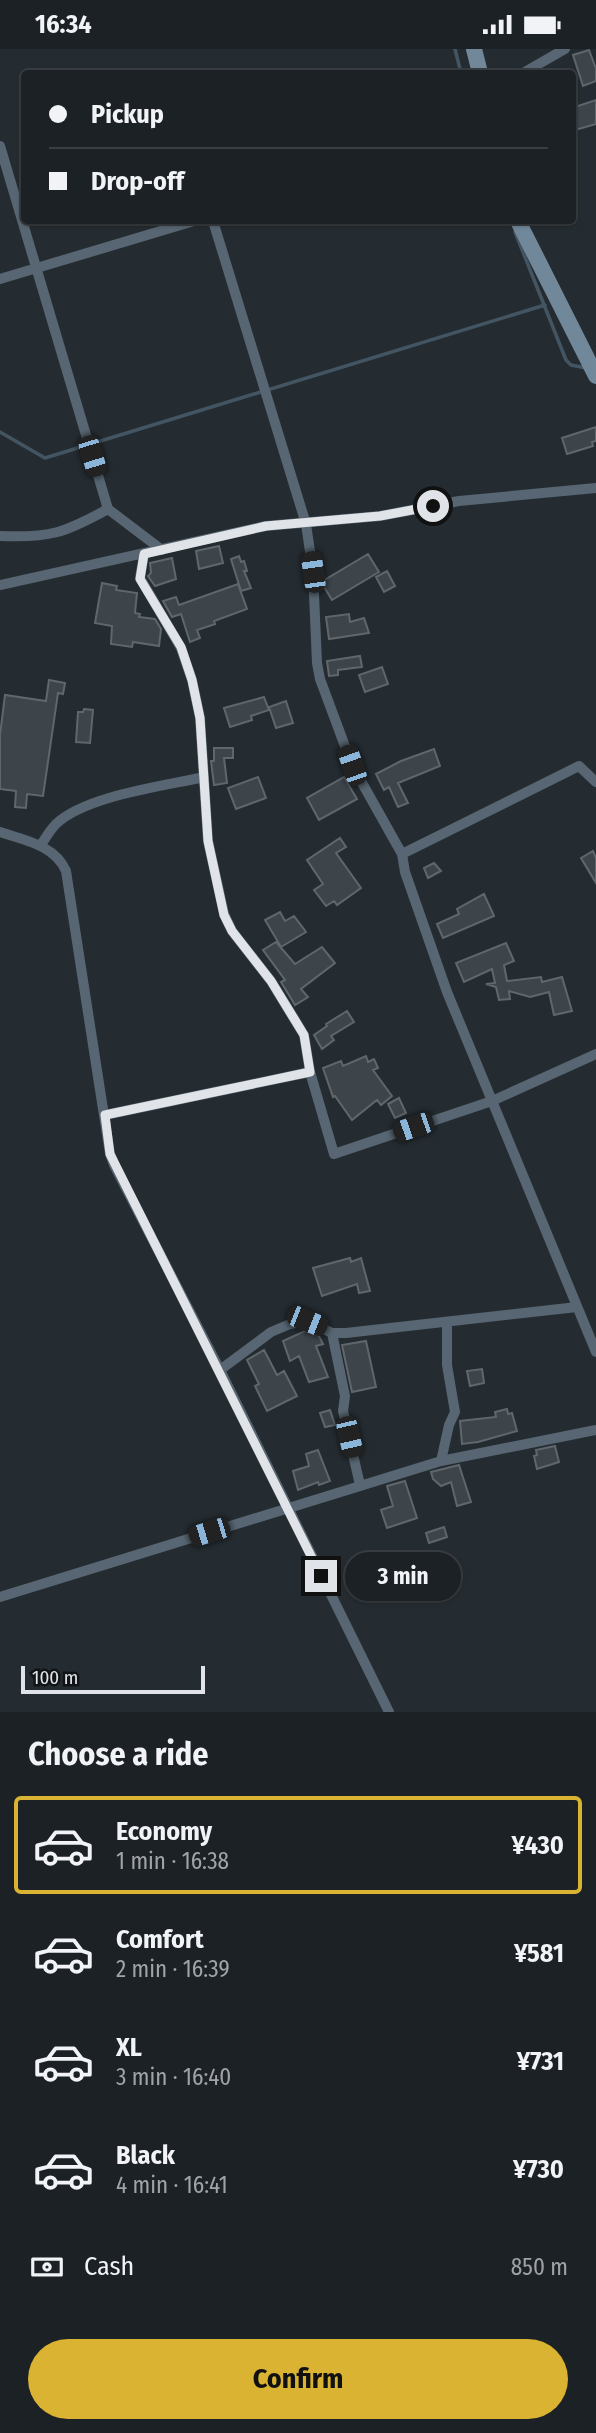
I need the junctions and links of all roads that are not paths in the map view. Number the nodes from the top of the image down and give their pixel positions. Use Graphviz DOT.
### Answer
graph roads {
  1 [pos="474,49"];
  2 [pos="565,49"];
  3 [pos="479,70"];
  4 [pos="528,70"];
  5 [pos="0,146"];
  6 [pos="21,218"];
  7 [pos="23,224"];
  8 [pos="184,224"];
  9 [pos="214,224"];
  10 [pos="520,224"];
  11 [pos="36,269"];
  12 [pos="0,279"];
  13 [pos="596,376"];
  14 [pos="596,488"];
  15 [pos="108,509"];
  16 [pos="306,523"];
  17 [pos="0,536"];
  18 [pos="162,550"];
  19 [pos="144,554"];
  20 [pos="0,585"];
  21 [pos="204,777"];
  22 [pos="596,782"];
  23 [pos="0,831"];
  24 [pos="40,846"];
  25 [pos="402,854"];
  26 [pos="596,1055"];
  27 [pos="310,1072"];
  28 [pos="492,1101"];
  29 [pos="105,1115"];
  30 [pos="578,1307"];
  31 [pos="447,1322"];
  32 [pos="332,1333"];
  33 [pos="596,1352"];
  34 [pos="220,1370"];
  35 [pos="596,1430"];
  36 [pos="441,1461"];
  37 [pos="360,1485"];
  38 [pos="287,1507"];
  39 [pos="0,1597"];
  40 [pos="389,1712"];
  1 -- 3 [label="main road"];
  2 -- 4 [label="street"];
  5 -- 6 [label="street"];
  7 -- 11 [label="street"];
  8 -- 11 [label="street"];
  9 -- 16 [label="street"];
  10 -- 13 [label="main road"];
  11 -- 12 [label="street"];
  11 -- 15 [label="street"];
  14 -- 16 [label="street"];
  15 -- 17 [label="street"];
  15 -- 18 [label="street"];
  16 -- 18 [label="street"];
  16 -- 25 [label="street"];
  18 -- 19 [label="street"];
  19 -- 20 [label="street"];
  19 -- 21 [label="street"];
  21 -- 24 [label="street"];
  21 -- 27 [label="street"];
  22 -- 25 [label="street"];
  23 -- 24 [label="street"];
  24 -- 29 [label="street"];
  25 -- 28 [label="street"];
  26 -- 28 [label="street"];
  27 -- 28 [label="street"];
  27 -- 29 [label="street"];
  28 -- 30 [label="street"];
  29 -- 34 [label="street"];
  30 -- 31 [label="street"];
  30 -- 33 [label="street"];
  31 -- 32 [label="street"];
  31 -- 36 [label="street"];
  32 -- 34 [label="street"];
  32 -- 37 [label="street"];
  34 -- 38 [label="street"];
  35 -- 36 [label="street"];
  36 -- 37 [label="street"];
  37 -- 38 [label="street"];
  38 -- 39 [label="street"];
  38 -- 40 [label="street"];
}
